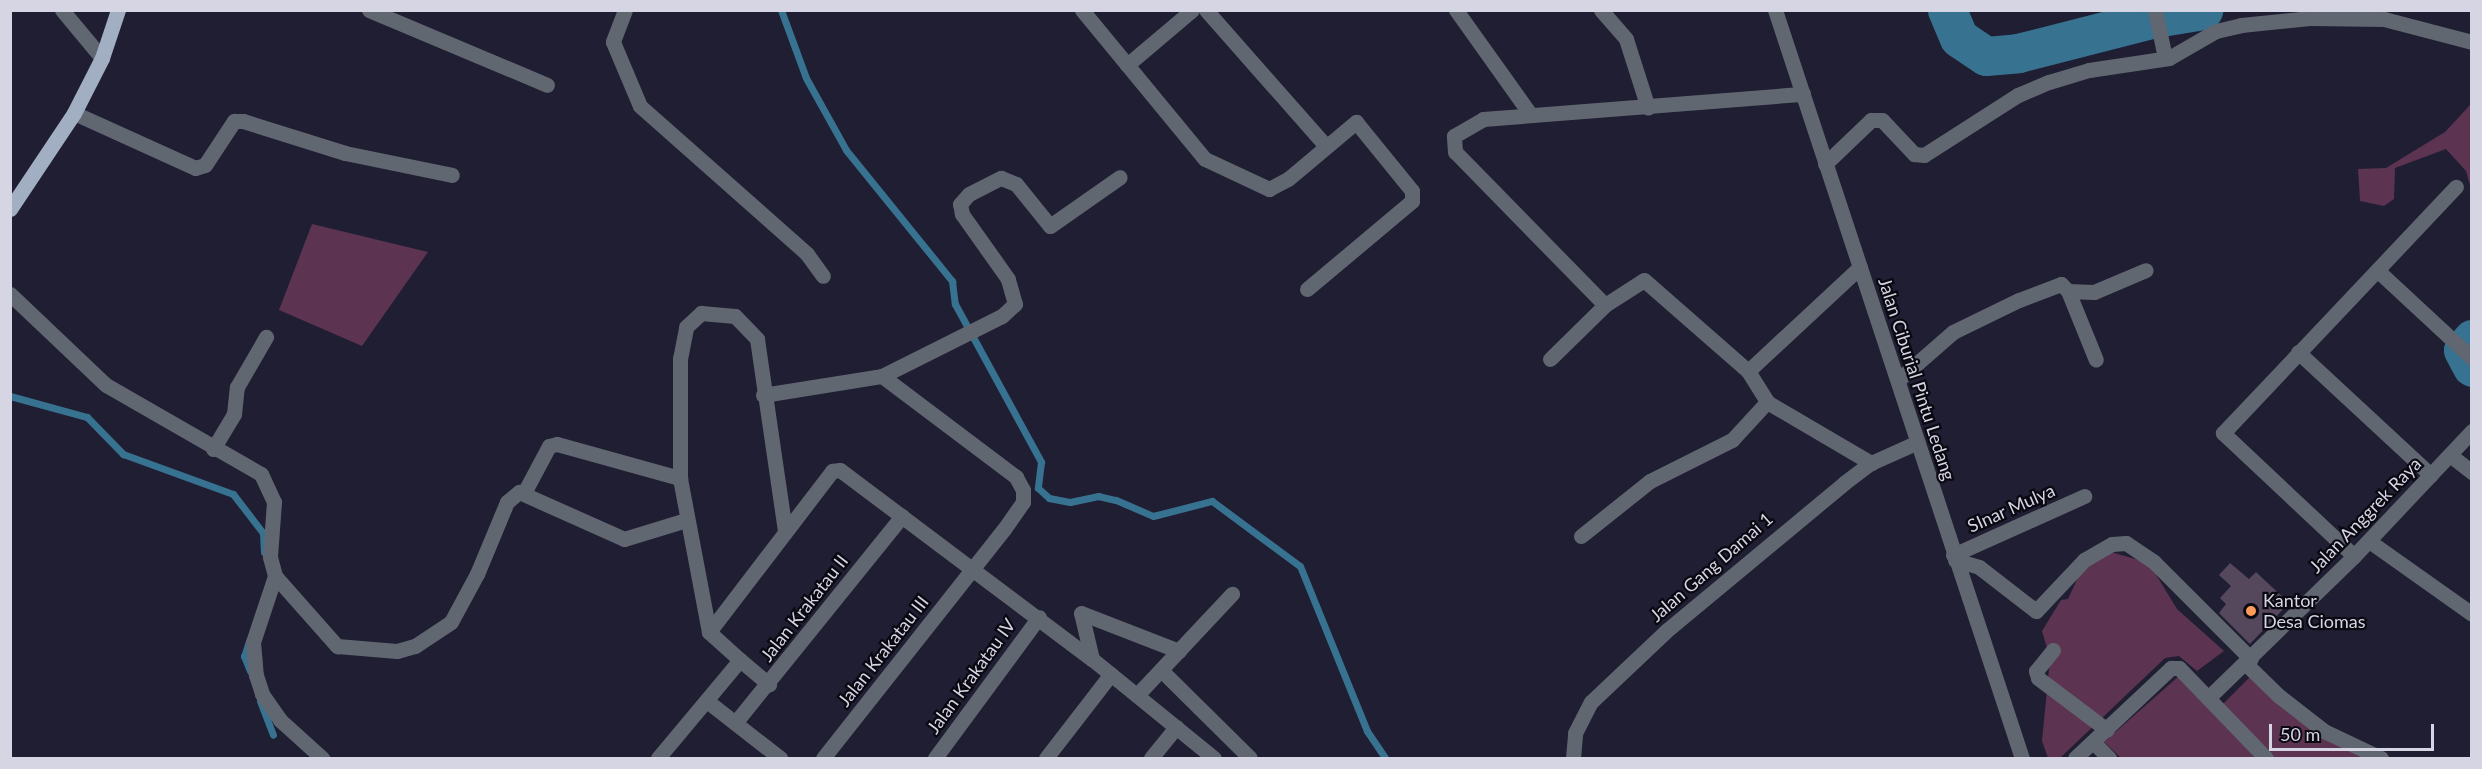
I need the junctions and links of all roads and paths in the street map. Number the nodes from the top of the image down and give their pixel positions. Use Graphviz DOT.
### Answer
graph roads {
  1 [pos="62,10"];
  2 [pos="118,10"];
  3 [pos="369,10"];
  4 [pos="625,10"];
  5 [pos="1082,10"];
  6 [pos="1192,10"];
  7 [pos="1206,10"];
  8 [pos="1456,10"];
  9 [pos="1601,10"];
  10 [pos="1775,10"];
  11 [pos="2156,10"];
  12 [pos="2472,42"];
  13 [pos="102,58"];
  14 [pos="2165,58"];
  15 [pos="1127,65"];
  16 [pos="548,85"];
  17 [pos="1803,94"];
  18 [pos="1648,108"];
  19 [pos="74,113"];
  20 [pos="1532,115"];
  21 [pos="1326,147"];
  22 [pos="1825,164"];
  23 [pos="452,175"];
  24 [pos="1120,177"];
  25 [pos="2456,187"];
  26 [pos="12,203"];
  27 [pos="1860,267"];
  28 [pos="2146,270"];
  29 [pos="2377,270"];
  30 [pos="823,276"];
  31 [pos="1307,289"];
  32 [pos="2067,291"];
  33 [pos="10,294"];
  34 [pos="1605,305"];
  35 [pos="266,337"];
  36 [pos="2298,352"];
  37 [pos="2472,358"];
  38 [pos="1550,359"];
  39 [pos="2096,360"];
  40 [pos="1748,371"];
  41 [pos="882,376"];
  42 [pos="1898,380"];
  43 [pos="763,395"];
  44 [pos="1767,402"];
  45 [pos="2472,431"];
  46 [pos="1917,442"];
  47 [pos="213,449"];
  48 [pos="2450,455"];
  49 [pos="1871,463"];
  50 [pos="2472,472"];
  51 [pos="2431,475"];
  52 [pos="680,478"];
  53 [pos="525,491"];
  54 [pos="2084,496"];
  55 [pos="902,516"];
  56 [pos="686,520"];
  57 [pos="785,532"];
  58 [pos="1581,536"];
  59 [pos="2369,541"];
  60 [pos="2354,556"];
  61 [pos="1954,557"];
  62 [pos="974,568"];
  63 [pos="275,576"];
  64 [pos="1232,594"];
  65 [pos="2472,614"];
  66 [pos="1039,617"];
  67 [pos="709,632"];
  68 [pos="2053,650"];
  69 [pos="1179,651"];
  70 [pos="1092,658"];
  71 [pos="740,660"];
  72 [pos="2249,662"];
  73 [pos="1161,670"];
  74 [pos="1111,674"];
  75 [pos="769,684"];
  76 [pos="1137,695"];
  77 [pos="2208,698"];
  78 [pos="707,701"];
  79 [pos="735,723"];
  80 [pos="1176,727"];
  81 [pos="2107,730"];
  82 [pos="2093,742"];
  83 [pos="322,759"];
  84 [pos="658,759"];
  85 [pos="780,759"];
  86 [pos="823,759"];
  87 [pos="935,759"];
  88 [pos="1046,759"];
  89 [pos="1151,759"];
  90 [pos="1214,759"];
  91 [pos="1250,759"];
  92 [pos="1573,759"];
  93 [pos="2022,759"];
  94 [pos="2075,759"];
  95 [pos="2109,759"];
  96 [pos="2266,759"];
  97 [pos="2381,759"];
  1 -- 13 [label="street"];
  2 -- 13 [label="main road"];
  3 -- 16 [label="street"];
  4 -- 30 [label="street"];
  5 -- 15 [label="street"];
  6 -- 15 [label="street"];
  7 -- 21 [label="street"];
  8 -- 20 [label="street"];
  9 -- 18 [label="street"];
  10 -- 17 [label="street, Jalan Ciburial Pintu Ledang"];
  11 -- 14 [label="street"];
  12 -- 14 [label="street"];
  13 -- 19 [label="main road"];
  14 -- 22 [label="street"];
  15 -- 21 [label="street"];
  17 -- 18 [label="street"];
  17 -- 22 [label="street, Jalan Ciburial Pintu Ledang"];
  18 -- 20 [label="street"];
  19 -- 23 [label="street"];
  19 -- 26 [label="main road"];
  20 -- 34 [label="street"];
  21 -- 31 [label="street"];
  22 -- 27 [label="street, Jalan Ciburial Pintu Ledang"];
  24 -- 41 [label="street"];
  25 -- 29 [label="street"];
  27 -- 40 [label="street"];
  27 -- 42 [label="street, Jalan Ciburial Pintu Ledang"];
  28 -- 32 [label="street"];
  29 -- 36 [label="street"];
  29 -- 37 [label="street"];
  32 -- 39 [label="street"];
  32 -- 42 [label="street"];
  33 -- 47 [label="street"];
  34 -- 38 [label="street"];
  34 -- 40 [label="street"];
  35 -- 47 [label="street"];
  36 -- 51 [label="street"];
  36 -- 60 [label="street"];
  40 -- 44 [label="street"];
  41 -- 43 [label="street"];
  41 -- 62 [label="street, Jalan Krakatau III"];
  42 -- 46 [label="street, Jalan Ciburial Pintu Ledang"];
  43 -- 52 [label="street"];
  43 -- 57 [label="street"];
  44 -- 49 [label="street"];
  44 -- 58 [label="street"];
  45 -- 48 [label="street, Jalan Anggrek Raya"];
  46 -- 49 [label="street, Jalan Gang Damai 1"];
  46 -- 61 [label="street, Jalan Ciburial Pintu Ledang"];
  47 -- 63 [label="street"];
  48 -- 50 [label="street"];
  48 -- 51 [label="street, Jalan Anggrek Raya"];
  49 -- 92 [label="street, Jalan Gang Damai 1"];
  51 -- 59 [label="street, Jalan Anggrek Raya"];
  52 -- 53 [label="street"];
  52 -- 56 [label="street"];
  53 -- 56 [label="street"];
  53 -- 63 [label="street"];
  54 -- 61 [label="street, SInar Mulya"];
  55 -- 57 [label="street"];
  55 -- 62 [label="street"];
  55 -- 75 [label="street, Jalan Krakatau II"];
  56 -- 67 [label="street"];
  57 -- 67 [label="street"];
  59 -- 60 [label="street, Jalan Anggrek Raya"];
  59 -- 65 [label="street"];
  60 -- 72 [label="street, Jalan Anggrek Raya"];
  61 -- 72 [label="street"];
  61 -- 93 [label="street, Jalan Ciburial Pintu Ledang"];
  62 -- 66 [label="street"];
  62 -- 86 [label="street, Jalan Krakatau III"];
  63 -- 83 [label="street"];
  64 -- 69 [label="street"];
  66 -- 70 [label="street"];
  66 -- 87 [label="street, Jalan Krakatau IV"];
  67 -- 71 [label="street"];
  68 -- 81 [label="street"];
  69 -- 70 [label="street"];
  69 -- 73 [label="street"];
  70 -- 74 [label="street"];
  71 -- 75 [label="street"];
  71 -- 78 [label="street"];
  72 -- 77 [label="street, Jalan Anggrek Raya"];
  72 -- 97 [label="street"];
  73 -- 76 [label="street"];
  73 -- 91 [label="street"];
  74 -- 76 [label="street"];
  74 -- 88 [label="street"];
  75 -- 79 [label="street, Jalan Krakatau II"];
  76 -- 80 [label="street"];
  77 -- 81 [label="street"];
  77 -- 96 [label="street"];
  78 -- 79 [label="street"];
  78 -- 84 [label="street"];
  79 -- 85 [label="street"];
  80 -- 89 [label="street"];
  80 -- 90 [label="street"];
  81 -- 82 [label="street"];
  82 -- 94 [label="street"];
  82 -- 95 [label="street"];
}
